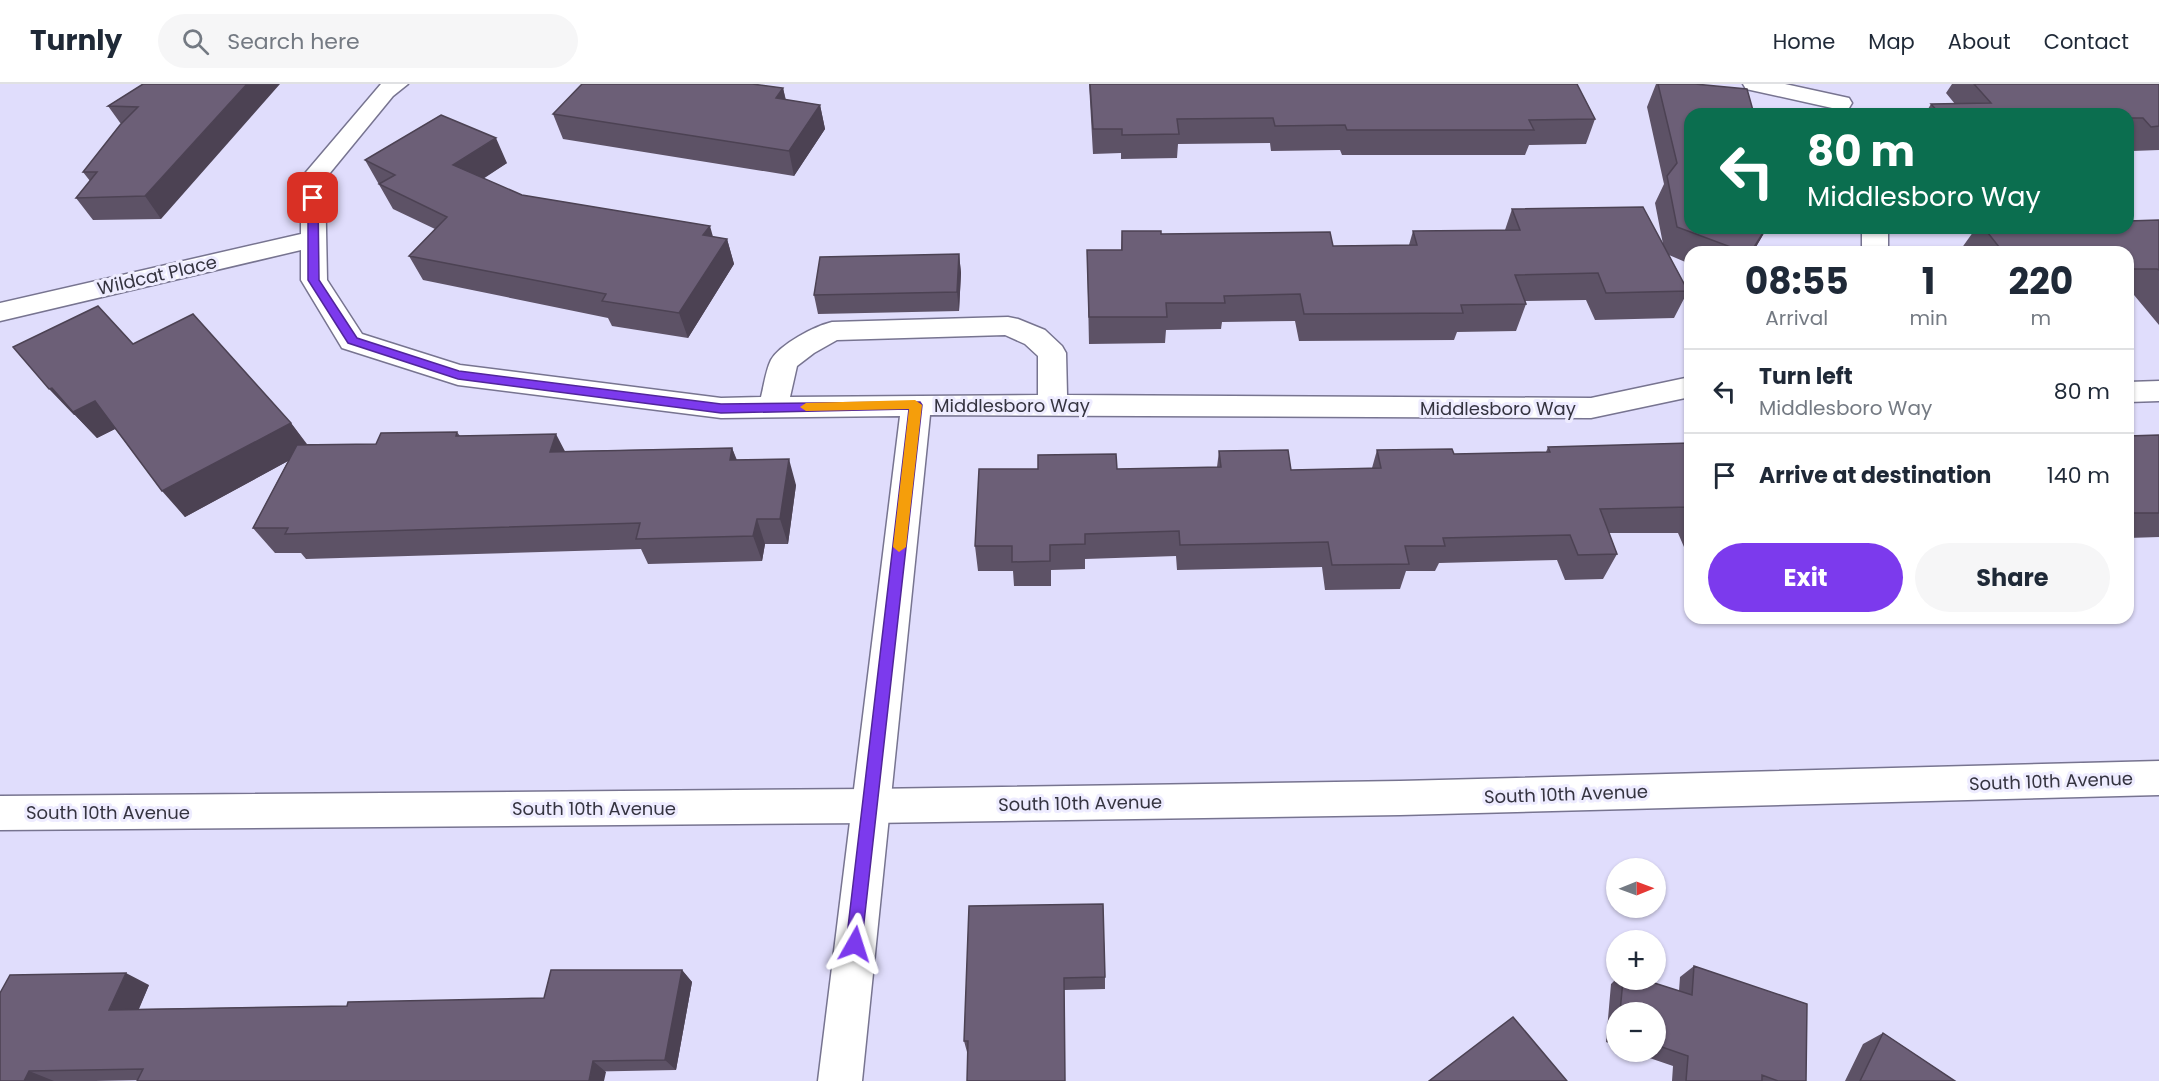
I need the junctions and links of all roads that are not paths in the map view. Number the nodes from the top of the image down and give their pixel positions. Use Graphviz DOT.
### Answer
graph roads {
  1 [pos="398,84"];
  2 [pos="1754,84"];
  3 [pos="1847,103"];
  4 [pos="314,238"];
  5 [pos="0,312"];
  6 [pos="1684,388"];
  7 [pos="2159,391"];
  8 [pos="2134,392"];
  9 [pos="915,405"];
  10 [pos="1053,405"];
  11 [pos="773,408"];
  12 [pos="2159,778"];
  13 [pos="870,806"];
  14 [pos="0,813"];
  15 [pos="840,1081"];
  1 -- 4 [label="street, Middlesboro Way"];
  2 -- 3 [label="street"];
  4 -- 5 [label="street, Wildcat Place"];
  4 -- 11 [label="street, Middlesboro Way"];
  6 -- 10 [label="street, Middlesboro Way"];
  7 -- 8 [label="street"];
  9 -- 10 [label="street, Middlesboro Way"];
  9 -- 11 [label="street, Middlesboro Way"];
  9 -- 13 [label="street"];
  10 -- 11 [label="street"];
  12 -- 13 [label="street, South 10th Avenue"];
  13 -- 14 [label="street, South 10th Avenue"];
  13 -- 15 [label="street"];
}
